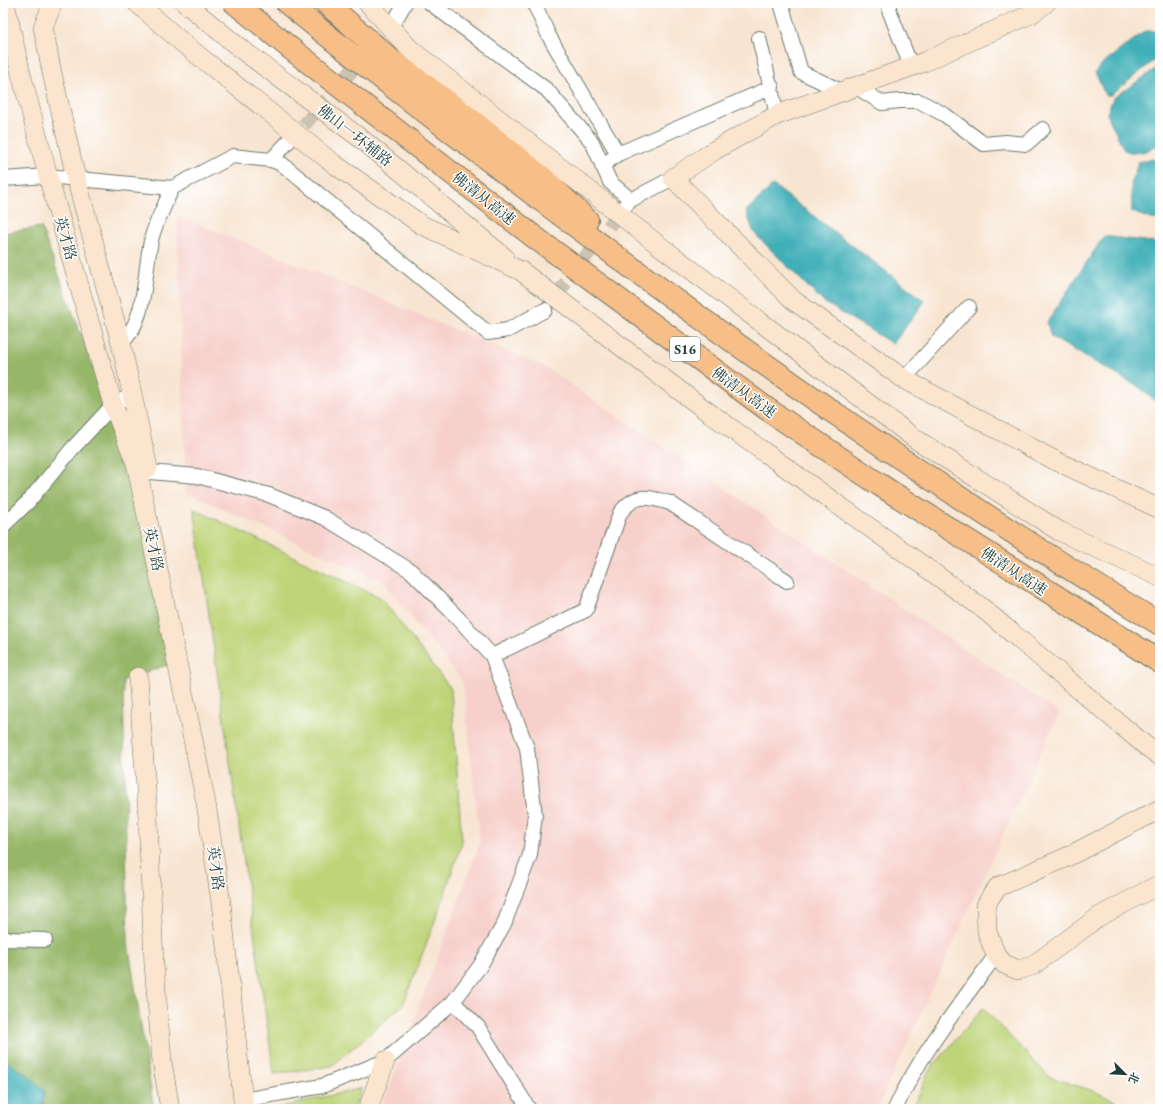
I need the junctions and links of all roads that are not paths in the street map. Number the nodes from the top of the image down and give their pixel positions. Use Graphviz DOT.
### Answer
graph roads {
  1 [pos="5,3"];
  2 [pos="53,3"];
  3 [pos="137,3"];
  4 [pos="186,3"];
  5 [pos="234,3"];
  6 [pos="287,3"];
  7 [pos="326,3"];
  8 [pos="368,3"];
  9 [pos="405,3"];
  10 [pos="430,3"];
  11 [pos="534,3"];
  12 [pos="781,3"];
  13 [pos="889,3"];
  14 [pos="1046,3"];
  15 [pos="393,24"];
  16 [pos="759,38"];
  17 [pos="911,66"];
  18 [pos="772,87"];
  19 [pos="848,89"];
  20 [pos="777,114"];
  21 [pos="1043,129"];
  22 [pos="288,142"];
  23 [pos="618,154"];
  24 [pos="271,160"];
  25 [pos="602,166"];
  26 [pos="48,176"];
  27 [pos="76,178"];
  28 [pos="673,178"];
  29 [pos="3,179"];
  30 [pos="172,188"];
  31 [pos="520,271"];
  32 [pos="652,284"];
  33 [pos="969,306"];
  34 [pos="545,310"];
  35 [pos="121,343"];
  36 [pos="904,379"];
  37 [pos="132,395"];
  38 [pos="113,405"];
  39 [pos="149,472"];
  40 [pos="1160,509"];
  41 [pos="3,526"];
  42 [pos="1160,577"];
  43 [pos="787,581"];
  44 [pos="1160,624"];
  45 [pos="492,656"];
  46 [pos="1160,662"];
  47 [pos="138,677"];
  48 [pos="1160,756"];
  49 [pos="1160,809"];
  50 [pos="1160,884"];
  51 [pos="3,939"];
  52 [pos="45,940"];
  53 [pos="996,955"];
  54 [pos="453,1002"];
  55 [pos="384,1061"];
  56 [pos="246,1104"];
  57 [pos="170,1109"];
  58 [pos="368,1109"];
  59 [pos="529,1109"];
  60 [pos="895,1109"];
  1 -- 26 [label="main road, 英才路"];
  2 -- 27 [label="main road, 英才路"];
  3 -- 31 [label="main road"];
  4 -- 31 [label="main road, 佛山一环辅路"];
  5 -- 46 [label="highway, 佛清从高速 / S16"];
  6 -- 32 [label="highway, S16"];
  7 -- 32 [label="highway"];
  8 -- 42 [label="main road"];
  9 -- 15 [label="street"];
  10 -- 25 [label="street"];
  11 -- 23 [label="street"];
  12 -- 19 [label="street"];
  13 -- 17 [label="street"];
  14 -- 17 [label="main road"];
  16 -- 18 [label="street"];
  17 -- 19 [label="main road"];
  18 -- 20 [label="street"];
  18 -- 23 [label="street"];
  19 -- 20 [label="main road"];
  19 -- 21 [label="street"];
  20 -- 28 [label="main road"];
  22 -- 24 [label="street"];
  23 -- 25 [label="street"];
  24 -- 30 [label="street"];
  24 -- 34 [label="street"];
  25 -- 28 [label="street"];
  26 -- 27 [label="street"];
  26 -- 29 [label="street"];
  26 -- 38 [label="main road, 英才路"];
  27 -- 30 [label="street"];
  27 -- 35 [label="main road, 英才路"];
  28 -- 36 [label="main road"];
  30 -- 35 [label="street"];
  31 -- 48 [label="main road"];
  32 -- 44 [label="highway, S16"];
  33 -- 36 [label="street"];
  35 -- 37 [label="main road, 英才路"];
  36 -- 40 [label="main road"];
  37 -- 38 [label="street"];
  37 -- 39 [label="main road, 英才路"];
  38 -- 41 [label="street"];
  38 -- 56 [label="main road, 英才路"];
  39 -- 45 [label="street"];
  39 -- 56 [label="main road, 英才路"];
  43 -- 45 [label="street"];
  45 -- 54 [label="street"];
  47 -- 57 [label="main road"];
  49 -- 53 [label="main road"];
  50 -- 53 [label="main road"];
  51 -- 52 [label="street"];
  53 -- 60 [label="street"];
  54 -- 55 [label="street"];
  54 -- 59 [label="street"];
  55 -- 56 [label="street"];
  55 -- 58 [label="main road"];
}
